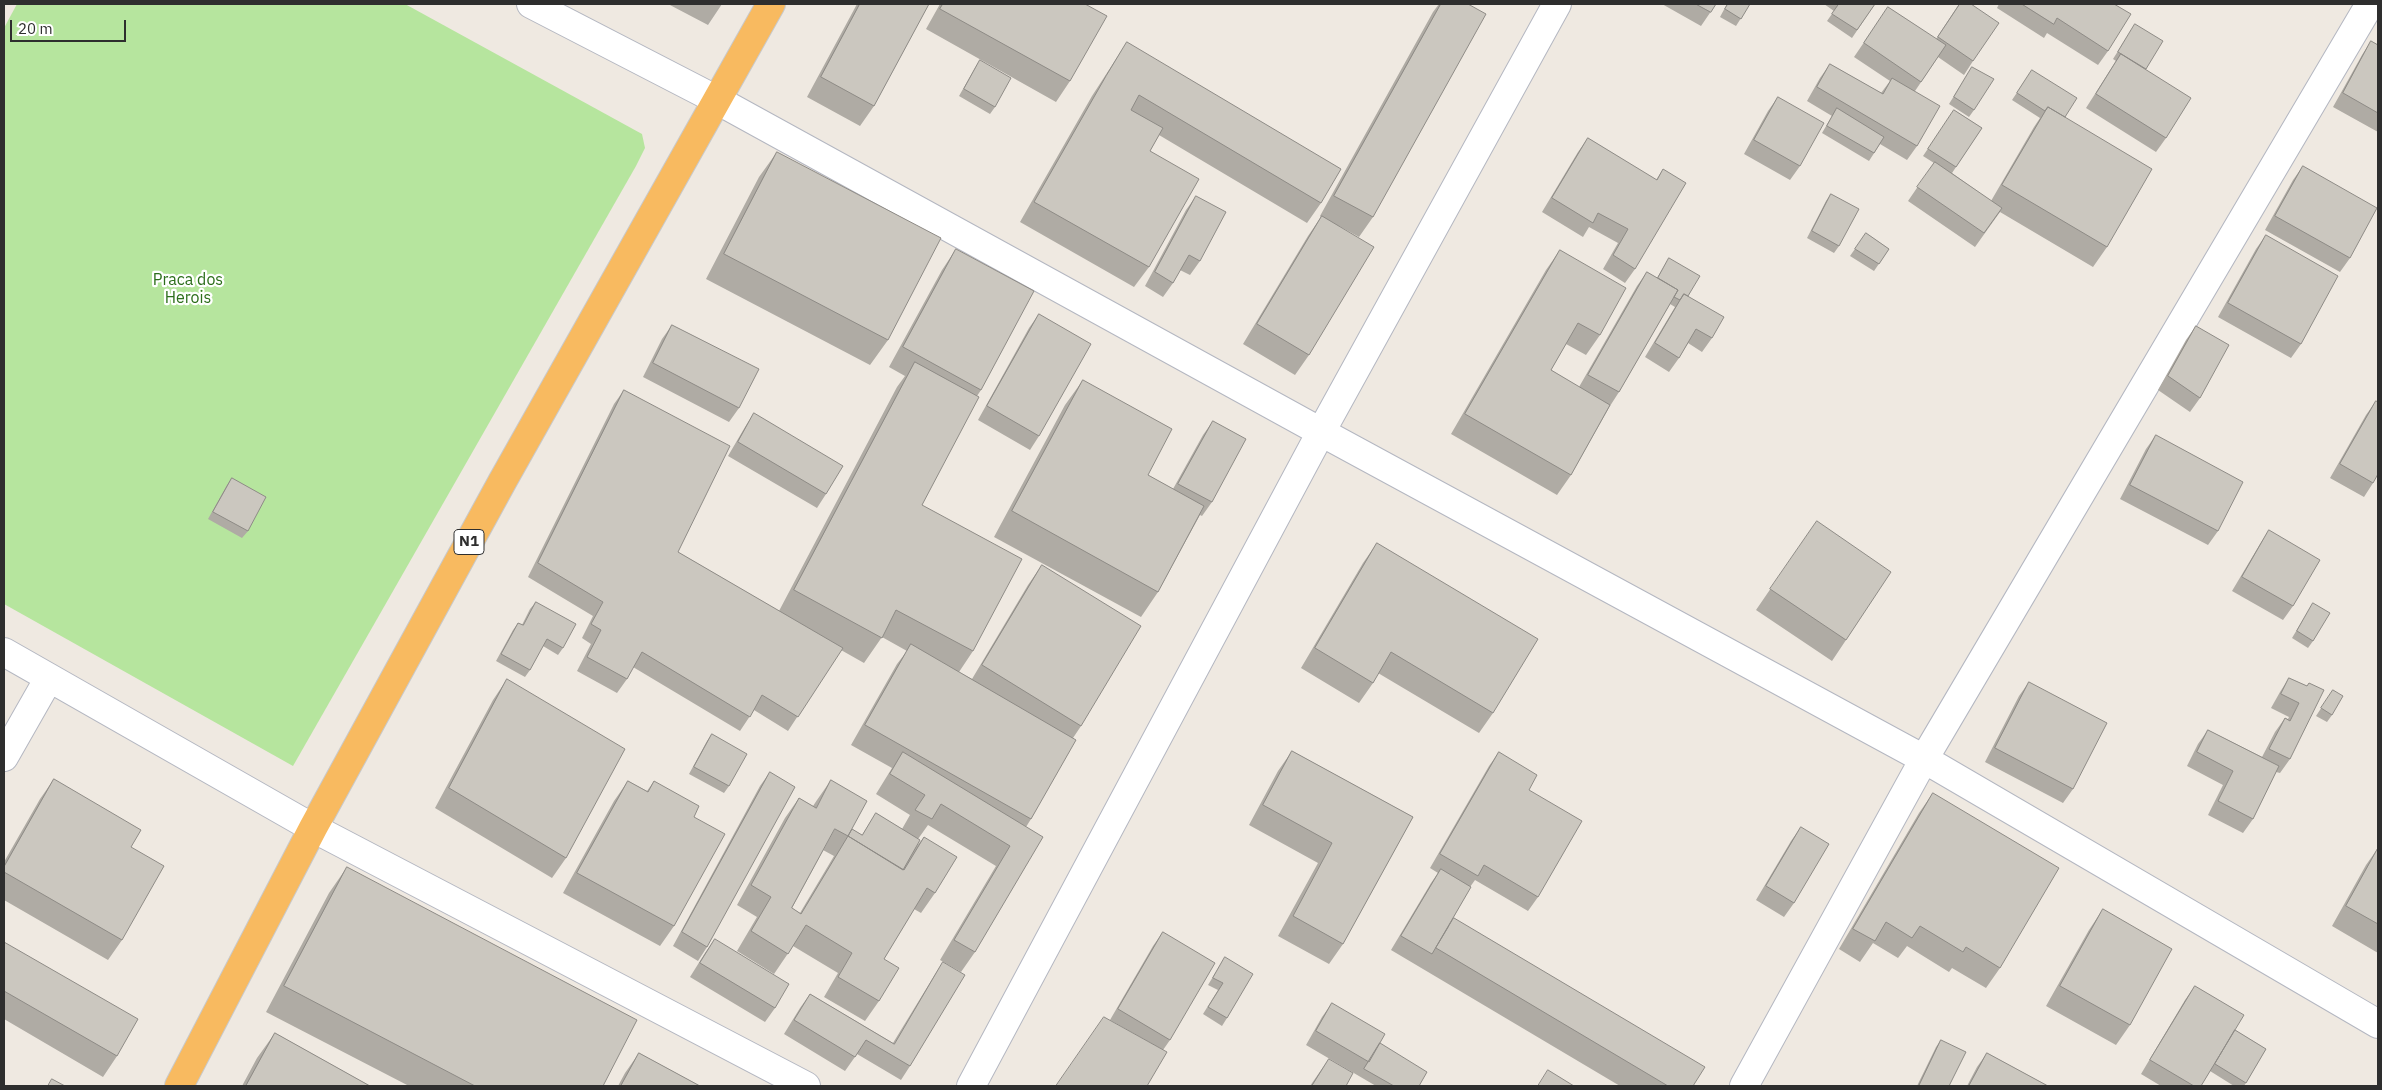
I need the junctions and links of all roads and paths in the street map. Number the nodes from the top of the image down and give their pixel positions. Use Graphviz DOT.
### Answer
graph roads {
  1 [pos="531,4"];
  2 [pos="771,4"];
  3 [pos="1558,4"];
  4 [pos="2370,4"];
  5 [pos="718,100"];
  6 [pos="1321,432"];
  7 [pos="4,652"];
  8 [pos="49,678"];
  9 [pos="4,757"];
  10 [pos="1924,759"];
  11 [pos="313,828"];
  12 [pos="2378,1024"];
  13 [pos="180,1086"];
  14 [pos="806,1086"];
  15 [pos="971,1086"];
  16 [pos="1744,1086"];
  1 -- 5 [label="street"];
  2 -- 5 [label="highway, N1"];
  3 -- 6 [label="street"];
  4 -- 10 [label="street"];
  5 -- 6 [label="street"];
  5 -- 11 [label="highway, N1"];
  6 -- 10 [label="street"];
  6 -- 15 [label="street"];
  7 -- 8 [label="street"];
  8 -- 9 [label="street"];
  8 -- 11 [label="street"];
  10 -- 12 [label="street"];
  10 -- 16 [label="street"];
  11 -- 13 [label="highway, N1"];
  11 -- 14 [label="street"];
}
